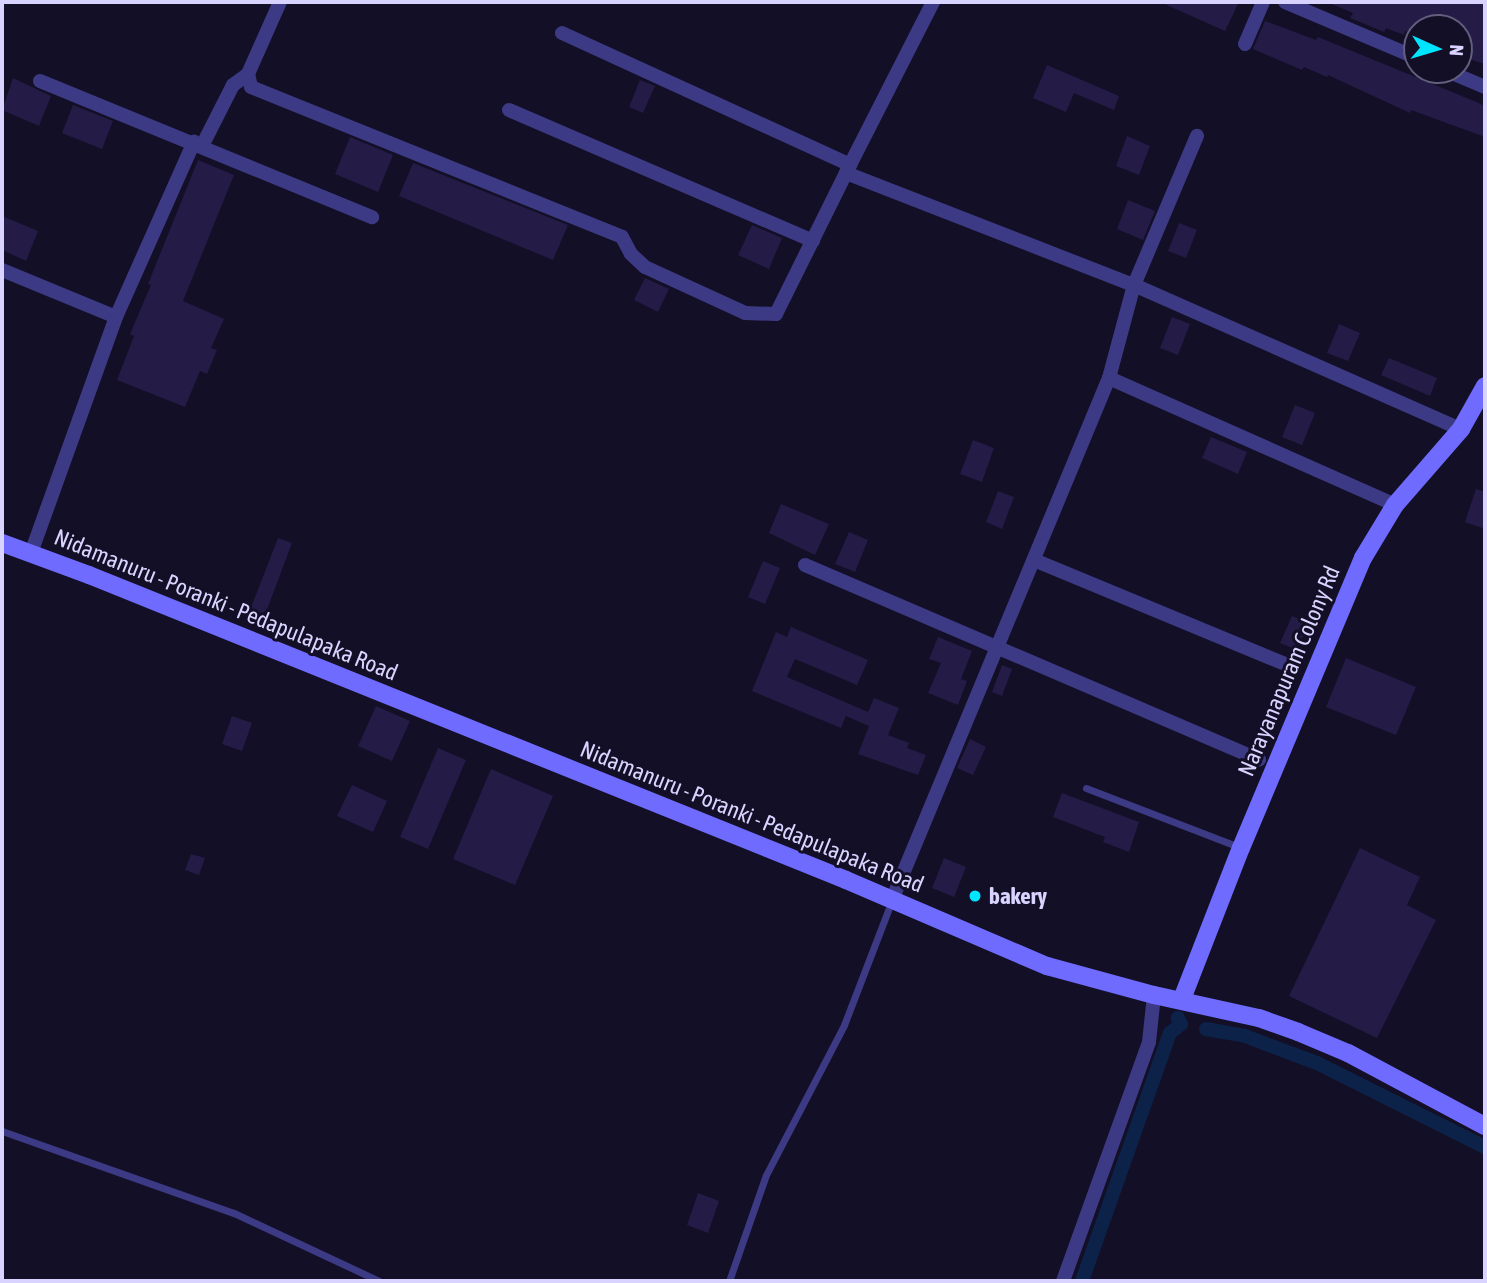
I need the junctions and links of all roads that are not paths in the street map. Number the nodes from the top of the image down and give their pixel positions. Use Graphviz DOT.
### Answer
graph roads {
  1 [pos="280,2"];
  2 [pos="933,2"];
  3 [pos="1263,2"];
  4 [pos="1285,2"];
  5 [pos="562,33"];
  6 [pos="1245,44"];
  7 [pos="1403,52"];
  8 [pos="248,74"];
  9 [pos="40,81"];
  10 [pos="509,110"];
  11 [pos="1198,136"];
  12 [pos="198,144"];
  13 [pos="848,169"];
  14 [pos="372,217"];
  15 [pos="813,241"];
  16 [pos="2,270"];
  17 [pos="1135,285"];
  18 [pos="116,317"];
  19 [pos="1109,378"];
  20 [pos="1485,386"];
  21 [pos="1461,429"];
  22 [pos="1395,505"];
  23 [pos="2,543"];
  24 [pos="31,553"];
  25 [pos="1034,560"];
  26 [pos="805,565"];
  27 [pos="997,649"];
  28 [pos="1292,667"];
  29 [pos="1259,760"];
  30 [pos="1086,788"];
  31 [pos="1241,848"];
  32 [pos="892,900"];
  33 [pos="1154,995"];
  34 [pos="1182,999"];
  35 [pos="1485,1126"];
  36 [pos="2,1131"];
  37 [pos="379,1281"];
  38 [pos="729,1281"];
  39 [pos="1063,1281"];
  1 -- 8 [label="street"];
  2 -- 13 [label="street"];
  3 -- 6 [label="street"];
  4 -- 7 [label="street"];
  5 -- 13 [label="street"];
  8 -- 12 [label="street"];
  8 -- 15 [label="street"];
  9 -- 12 [label="street"];
  10 -- 15 [label="street"];
  11 -- 17 [label="street"];
  12 -- 14 [label="street"];
  12 -- 18 [label="street"];
  13 -- 15 [label="street"];
  13 -- 17 [label="street"];
  16 -- 18 [label="street"];
  17 -- 19 [label="street"];
  17 -- 21 [label="street"];
  18 -- 24 [label="street"];
  19 -- 22 [label="street"];
  19 -- 25 [label="street"];
  20 -- 21 [label="main road, Narayanapuram Colony Rd"];
  21 -- 22 [label="main road, Narayanapuram Colony Rd"];
  22 -- 31 [label="main road, Narayanapuram Colony Rd"];
  23 -- 24 [label="main road, Nidamanuru - Poranki - Pedapulapaka Road"];
  24 -- 32 [label="main road, Nidamanuru - Poranki - Pedapulapaka Road"];
  25 -- 27 [label="street"];
  25 -- 28 [label="street"];
  26 -- 27 [label="street"];
  27 -- 29 [label="street"];
  27 -- 32 [label="street"];
  30 -- 31 [label="lane"];
  31 -- 34 [label="main road, Narayanapuram Colony Rd"];
  32 -- 33 [label="main road, Nidamanuru - Poranki - Pedapulapaka Road"];
  32 -- 38 [label="lane"];
  33 -- 34 [label="main road, Nidamanuru - Poranki - Pedapulapaka Road"];
  33 -- 39 [label="street"];
  34 -- 35 [label="main road, Nidamanuru - Poranki - Pedapulapaka Road"];
  36 -- 37 [label="lane"];
}
